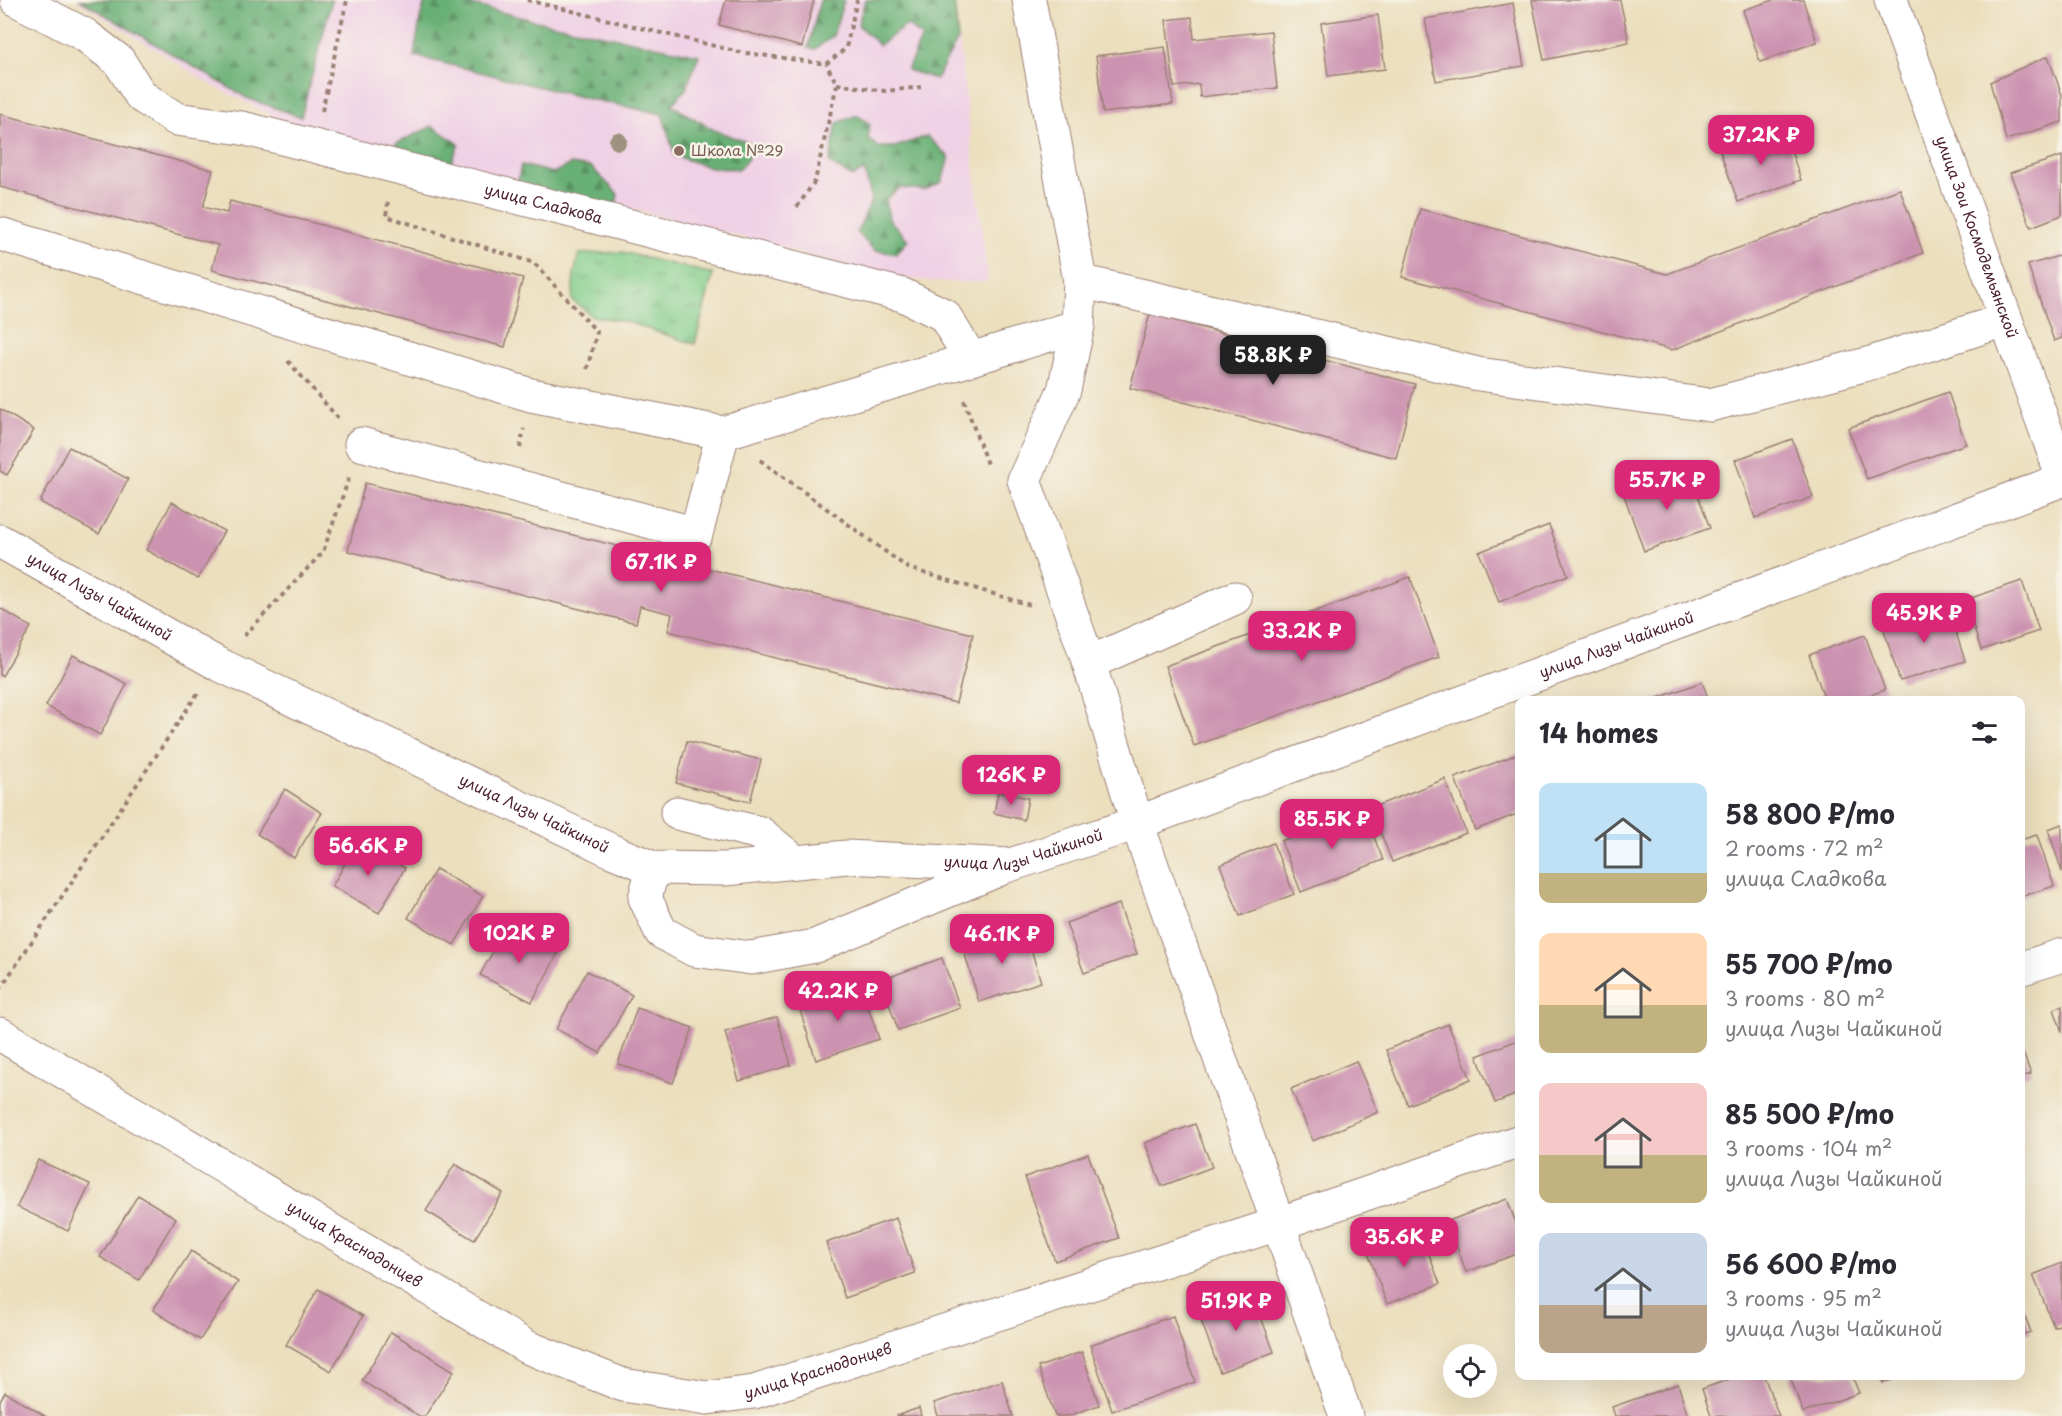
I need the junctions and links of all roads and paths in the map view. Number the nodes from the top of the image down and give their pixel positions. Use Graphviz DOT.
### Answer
graph roads {
  1 [pos="17,0"];
  2 [pos="347,0"];
  3 [pos="527,0"];
  4 [pos="857,0"];
  5 [pos="1029,0"];
  6 [pos="1891,0"];
  7 [pos="826,64"];
  8 [pos="837,84"];
  9 [pos="921,87"];
  10 [pos="321,116"];
  11 [pos="390,193"];
  12 [pos="797,207"];
  13 [pos="0,234"];
  14 [pos="1080,281"];
  15 [pos="2005,320"];
  16 [pos="1078,326"];
  17 [pos="597,332"];
  18 [pos="285,357"];
  19 [pos="971,359"];
  20 [pos="531,395"];
  21 [pos="963,398"];
  22 [pos="723,433"];
  23 [pos="361,444"];
  24 [pos="988,467"];
  25 [pos="2062,478"];
  26 [pos="512,484"];
  27 [pos="0,541"];
  28 [pos="1235,598"];
  29 [pos="1035,606"];
  30 [pos="1089,663"];
  31 [pos="218,664"];
  32 [pos="677,813"];
  33 [pos="1137,823"];
  34 [pos="794,861"];
  35 [pos="1010,865"];
  36 [pos="653,868"];
  37 [pos="2062,955"];
  38 [pos="2025,967"];
  39 [pos="0,989"];
  40 [pos="0,1034"];
  41 [pos="1515,1143"];
  42 [pos="1278,1224"];
  43 [pos="1346,1416"];
  1 -- 19 [label="street, улица Сладкова"];
  2 -- 10 [label="path"];
  3 -- 7 [label="path"];
  4 -- 7 [label="path"];
  5 -- 14 [label="street"];
  6 -- 15 [label="street, улица Зои Космодемьянской"];
  7 -- 8 [label="path"];
  8 -- 9 [label="path"];
  8 -- 12 [label="path"];
  11 -- 17 [label="path"];
  13 -- 20 [label="street"];
  14 -- 15 [label="street"];
  14 -- 16 [label="street"];
  15 -- 25 [label="street, улица Зои Космодемьянской"];
  16 -- 19 [label="street"];
  16 -- 30 [label="street"];
  18 -- 23 [label="path"];
  19 -- 22 [label="street"];
  20 -- 22 [label="street"];
  20 -- 26 [label="path"];
  21 -- 24 [label="path"];
  22 -- 26 [label="street"];
  22 -- 29 [label="path"];
  23 -- 26 [label="street"];
  23 -- 31 [label="path"];
  25 -- 33 [label="street, улица Лизы Чайкиной"];
  27 -- 31 [label="street, улица Лизы Чайкиной"];
  28 -- 30 [label="street"];
  30 -- 33 [label="street"];
  31 -- 36 [label="street, улица Лизы Чайкиной"];
  31 -- 39 [label="path"];
  32 -- 34 [label="street"];
  33 -- 35 [label="street, улица Лизы Чайкиной"];
  33 -- 42 [label="street"];
  34 -- 35 [label="street, улица Лизы Чайкиной"];
  34 -- 36 [label="street, улица Лизы Чайкиной"];
  35 -- 36 [label="street"];
  37 -- 38 [label="street"];
  40 -- 42 [label="street, улица Краснодонцев"];
  41 -- 42 [label="street, улица Краснодонцев"];
  42 -- 43 [label="street"];
}
